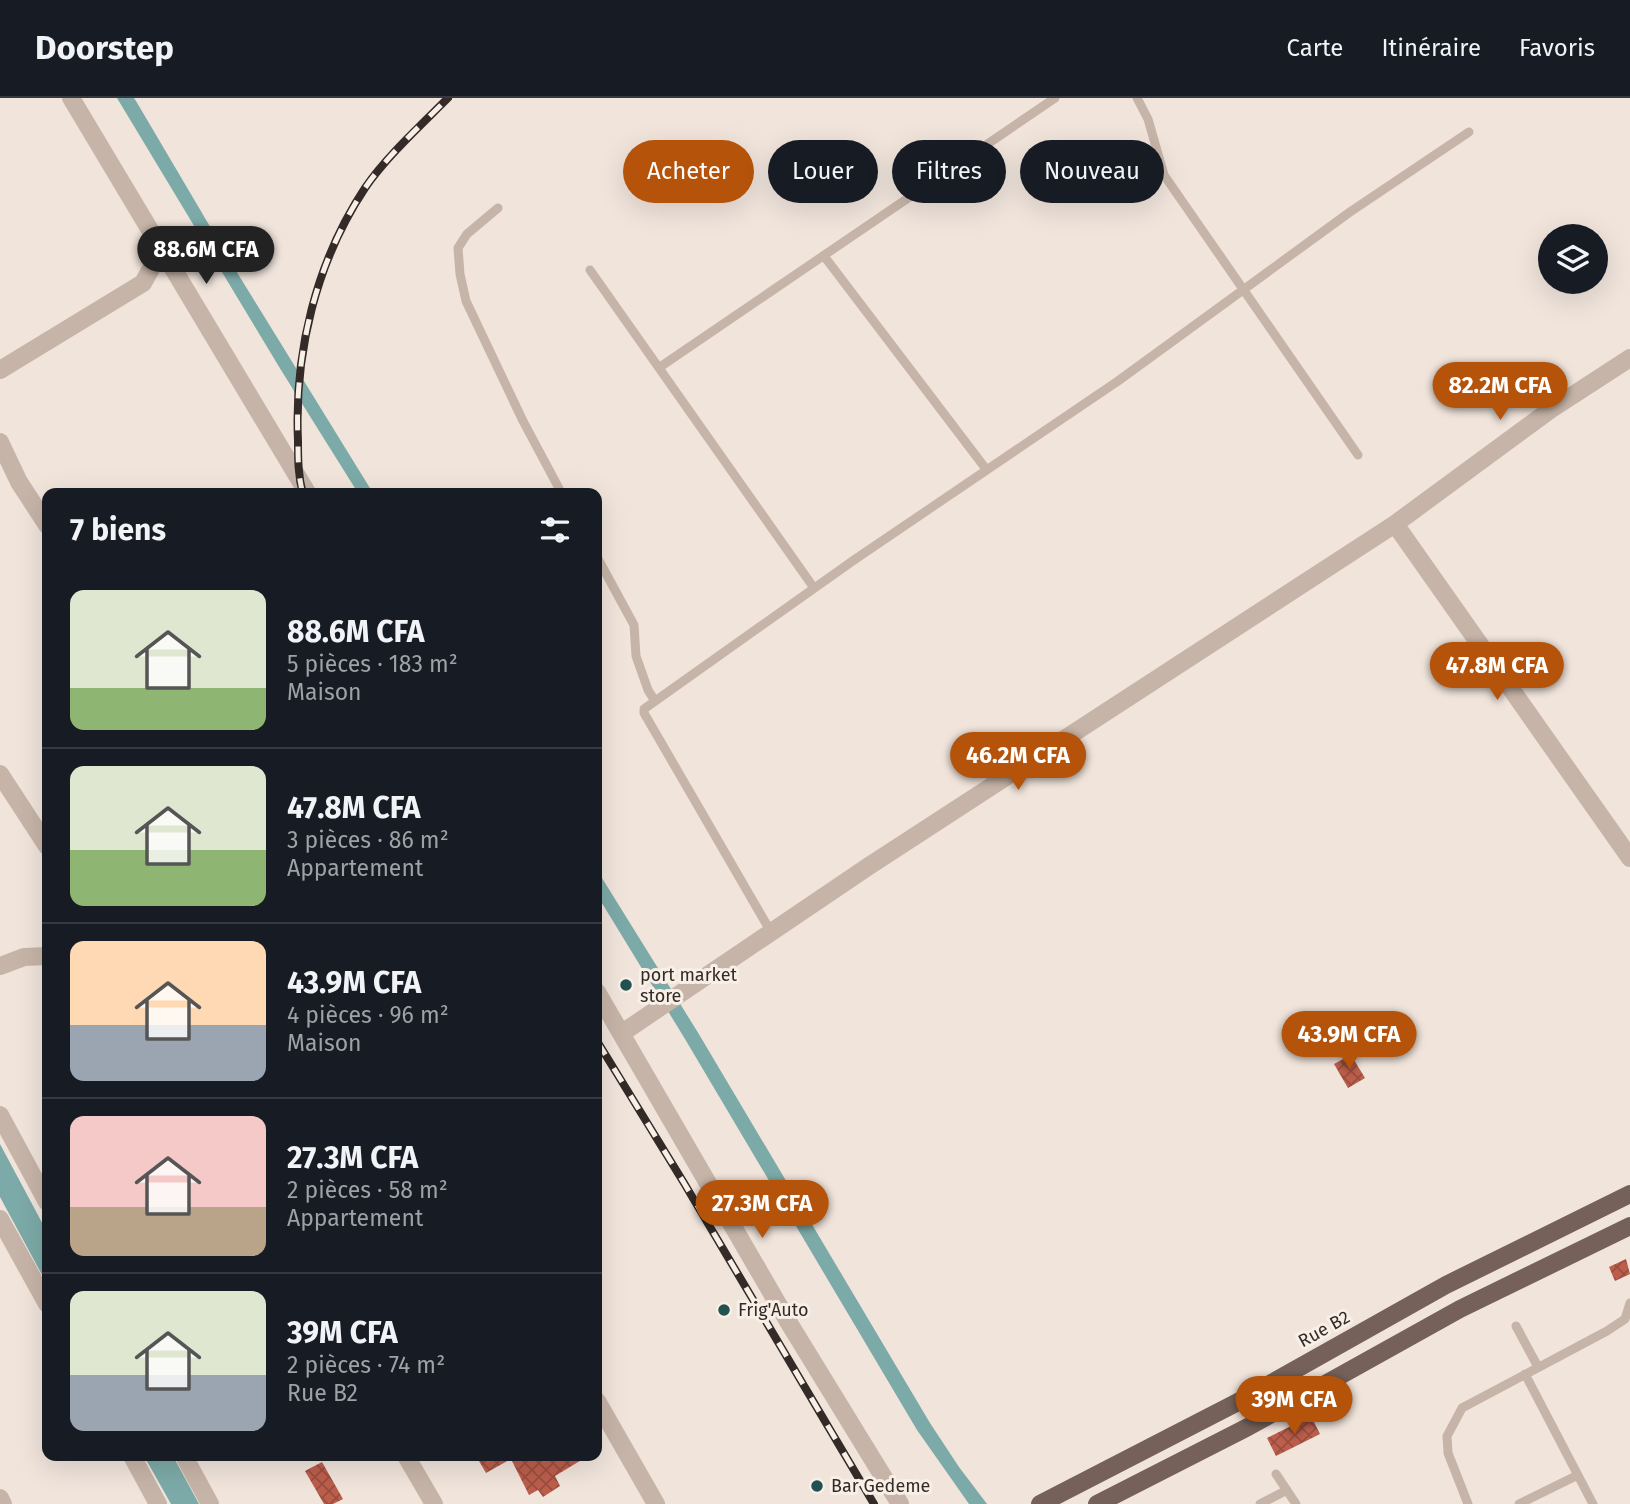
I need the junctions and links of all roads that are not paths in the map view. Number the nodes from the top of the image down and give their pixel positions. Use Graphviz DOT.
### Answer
graph roads {
  1 [pos="71,98"];
  2 [pos="1055,98"];
  3 [pos="1138,98"];
  4 [pos="1469,132"];
  5 [pos="498,208"];
  6 [pos="162,249"];
  7 [pos="824,256"];
  8 [pos="590,270"];
  9 [pos="1244,289"];
  10 [pos="1630,358"];
  11 [pos="660,368"];
  12 [pos="0,370"];
  13 [pos="0,442"];
  14 [pos="1358,454"];
  15 [pos="986,469"];
  16 [pos="304,488"];
  17 [pos="559,488"];
  18 [pos="42,516"];
  19 [pos="1395,524"];
  20 [pos="602,566"];
  21 [pos="814,588"];
  22 [pos="655,701"];
  23 [pos="0,774"];
  24 [pos="42,838"];
  25 [pos="1630,858"];
  26 [pos="771,932"];
  27 [pos="42,956"];
  28 [pos="0,967"];
  29 [pos="602,1000"];
  30 [pos="622,1033"];
  31 [pos="0,1115"];
  32 [pos="42,1190"];
  33 [pos="1630,1194"];
  34 [pos="0,1219"];
  35 [pos="1630,1226"];
  36 [pos="42,1295"];
  37 [pos="1630,1303"];
  38 [pos="1628,1322"];
  39 [pos="1516,1326"];
  40 [pos="1538,1367"];
  41 [pos="1525,1374"];
  42 [pos="602,1410"];
  43 [pos="135,1461"];
  44 [pos="187,1461"];
  45 [pos="409,1461"];
  46 [pos="1276,1474"];
  47 [pos="1578,1475"];
  48 [pos="1287,1490"];
  49 [pos="0,1498"];
  50 [pos="3,1504"];
  51 [pos="158,1504"];
  52 [pos="210,1504"];
  53 [pos="434,1504"];
  54 [pos="656,1504"];
  55 [pos="900,1504"];
  56 [pos="1040,1504"];
  57 [pos="1097,1504"];
  58 [pos="1260,1504"];
  59 [pos="1296,1504"];
  60 [pos="1468,1504"];
  61 [pos="1519,1504"];
  62 [pos="1593,1504"];
  1 -- 6 [label="street"];
  2 -- 7 [label="lane"];
  3 -- 9 [label="lane"];
  4 -- 9 [label="lane"];
  5 -- 17 [label="lane"];
  6 -- 12 [label="street"];
  6 -- 16 [label="street"];
  7 -- 11 [label="lane"];
  7 -- 15 [label="lane"];
  8 -- 11 [label="lane"];
  9 -- 14 [label="lane"];
  9 -- 15 [label="lane"];
  10 -- 19 [label="street"];
  11 -- 21 [label="lane"];
  13 -- 18 [label="street"];
  15 -- 21 [label="lane"];
  19 -- 25 [label="street"];
  19 -- 26 [label="street"];
  20 -- 22 [label="lane"];
  21 -- 22 [label="lane"];
  22 -- 26 [label="lane"];
  23 -- 24 [label="street"];
  26 -- 30 [label="street"];
  27 -- 28 [label="street"];
  29 -- 30 [label="street"];
  30 -- 55 [label="street"];
  31 -- 32 [label="street"];
  33 -- 56 [label="main road, Rue B2"];
  34 -- 36 [label="street"];
  35 -- 57 [label="main road"];
  37 -- 38 [label="lane"];
  38 -- 40 [label="lane"];
  39 -- 40 [label="lane"];
  40 -- 41 [label="lane"];
  41 -- 47 [label="lane"];
  41 -- 60 [label="lane"];
  42 -- 54 [label="street"];
  43 -- 51 [label="street"];
  44 -- 52 [label="street"];
  45 -- 53 [label="street"];
  46 -- 48 [label="lane"];
  47 -- 61 [label="lane"];
  47 -- 62 [label="lane"];
  48 -- 58 [label="lane"];
  48 -- 59 [label="lane"];
  49 -- 50 [label="street"];
}
